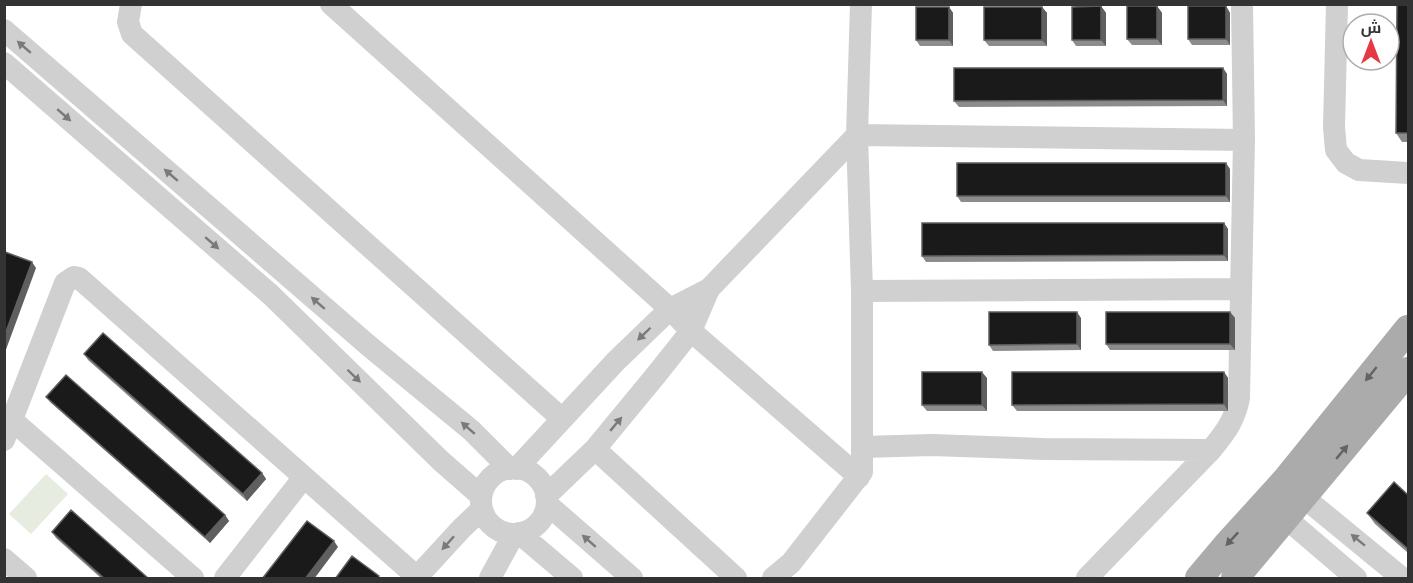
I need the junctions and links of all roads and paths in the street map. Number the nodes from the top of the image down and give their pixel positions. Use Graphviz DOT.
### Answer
graph roads {
  1 [pos="130,4"];
  2 [pos="331,4"];
  3 [pos="861,4"];
  4 [pos="1242,4"];
  5 [pos="1337,4"];
  6 [pos="4,30"];
  7 [pos="4,63"];
  8 [pos="857,135"];
  9 [pos="1244,140"];
  10 [pos="1408,173"];
  11 [pos="709,289"];
  12 [pos="1240,289"];
  13 [pos="862,291"];
  14 [pos="670,309"];
  15 [pos="1408,329"];
  16 [pos="691,331"];
  17 [pos="1408,371"];
  18 [pos="561,418"];
  19 [pos="8,430"];
  20 [pos="863,447"];
  21 [pos="595,449"];
  22 [pos="1211,450"];
  23 [pos="513,469"];
  24 [pos="304,477"];
  25 [pos="859,477"];
  26 [pos="546,500"];
  27 [pos="1286,500"];
  28 [pos="482,503"];
  29 [pos="517,534"];
  30 [pos="4,559"];
  31 [pos="417,578"];
  32 [pos="26,579"];
  33 [pos="192,579"];
  34 [pos="225,579"];
  35 [pos="490,579"];
  36 [pos="572,579"];
  37 [pos="632,579"];
  38 [pos="736,579"];
  39 [pos="773,579"];
  40 [pos="1087,579"];
  41 [pos="1199,579"];
  42 [pos="1235,579"];
  43 [pos="1356,579"];
  44 [pos="1402,579"];
  1 -- 18 [label="street"];
  2 -- 14 [label="street"];
  3 -- 8 [label="street"];
  4 -- 9 [label="street"];
  5 -- 10 [label="street"];
  23 -- 6 [label="street, one-way"];
  7 -- 28 [label="street, one-way"];
  8 -- 9 [label="street"];
  8 -- 11 [label="street"];
  8 -- 13 [label="street"];
  9 -- 12 [label="street"];
  11 -- 14 [label="street"];
  11 -- 16 [label="street"];
  12 -- 13 [label="street"];
  12 -- 22 [label="street"];
  13 -- 20 [label="street"];
  14 -- 16 [label="street"];
  14 -- 18 [label="street, one-way"];
  15 -- 27 [label="main road, one-way"];
  21 -- 16 [label="street, one-way"];
  16 -- 25 [label="street"];
  27 -- 17 [label="main road, one-way"];
  18 -- 23 [label="street"];
  19 -- 24 [label="street"];
  19 -- 33 [label="street"];
  20 -- 22 [label="street"];
  20 -- 25 [label="street"];
  21 -- 26 [label="street"];
  21 -- 38 [label="street"];
  22 -- 40 [label="street"];
  23 -- 26 [label="street"];
  23 -- 28 [label="street"];
  24 -- 31 [label="street"];
  24 -- 34 [label="street"];
  25 -- 39 [label="street"];
  26 -- 29 [label="street"];
  37 -- 26 [label="street, one-way"];
  27 -- 41 [label="main road, one-way"];
  27 -- 42 [label="main road"];
  27 -- 43 [label="street"];
  44 -- 27 [label="street, one-way"];
  28 -- 29 [label="street"];
  28 -- 31 [label="street, one-way"];
  29 -- 35 [label="street"];
  29 -- 36 [label="street"];
  30 -- 32 [label="street"];
}
